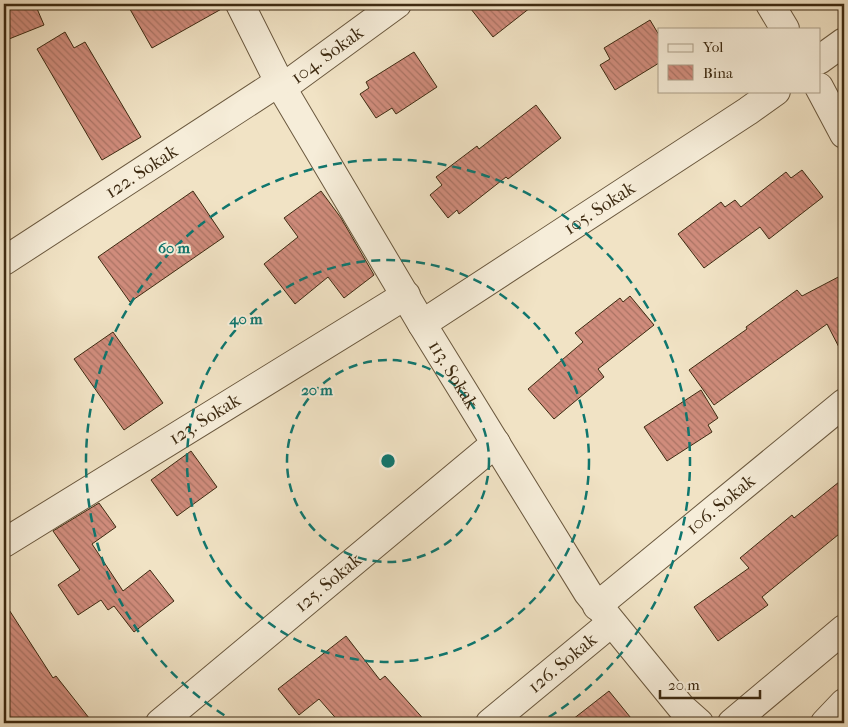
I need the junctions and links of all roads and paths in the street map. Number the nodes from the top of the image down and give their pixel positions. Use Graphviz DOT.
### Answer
graph roads {
  1 [pos="240,4"];
  2 [pos="397,4"];
  3 [pos="770,4"];
  4 [pos="784,28"];
  5 [pos="844,42"];
  6 [pos="820,59"];
  7 [pos="280,85"];
  8 [pos="820,89"];
  9 [pos="775,92"];
  10 [pos="844,134"];
  11 [pos="4,261"];
  12 [pos="406,296"];
  13 [pos="422,324"];
  14 [pos="844,403"];
  15 [pos="496,443"];
  16 [pos="4,542"];
  17 [pos="604,614"];
  18 [pos="844,629"];
  19 [pos="844,704"];
  20 [pos="160,723"];
  21 [pos="490,723"];
  22 [pos="699,723"];
  23 [pos="732,723"];
  24 [pos="825,723"];
  1 -- 7 [label="street, 113. Sokak"];
  2 -- 7 [label="street, 104. Sokak"];
  3 -- 4 [label="street"];
  5 -- 6 [label="street"];
  7 -- 11 [label="street, 122. Sokak"];
  7 -- 12 [label="street, 113. Sokak"];
  8 -- 10 [label="street"];
  9 -- 13 [label="street, 105. Sokak"];
  12 -- 13 [label="street, 113. Sokak"];
  12 -- 16 [label="street, 123. Sokak"];
  13 -- 15 [label="street, 113. Sokak"];
  14 -- 17 [label="street, 106. Sokak"];
  15 -- 17 [label="street, 113. Sokak"];
  15 -- 20 [label="street, 125. Sokak"];
  17 -- 21 [label="street, 126. Sokak"];
  17 -- 22 [label="street, 113. Sokak"];
  18 -- 23 [label="street"];
  19 -- 24 [label="street"];
}
